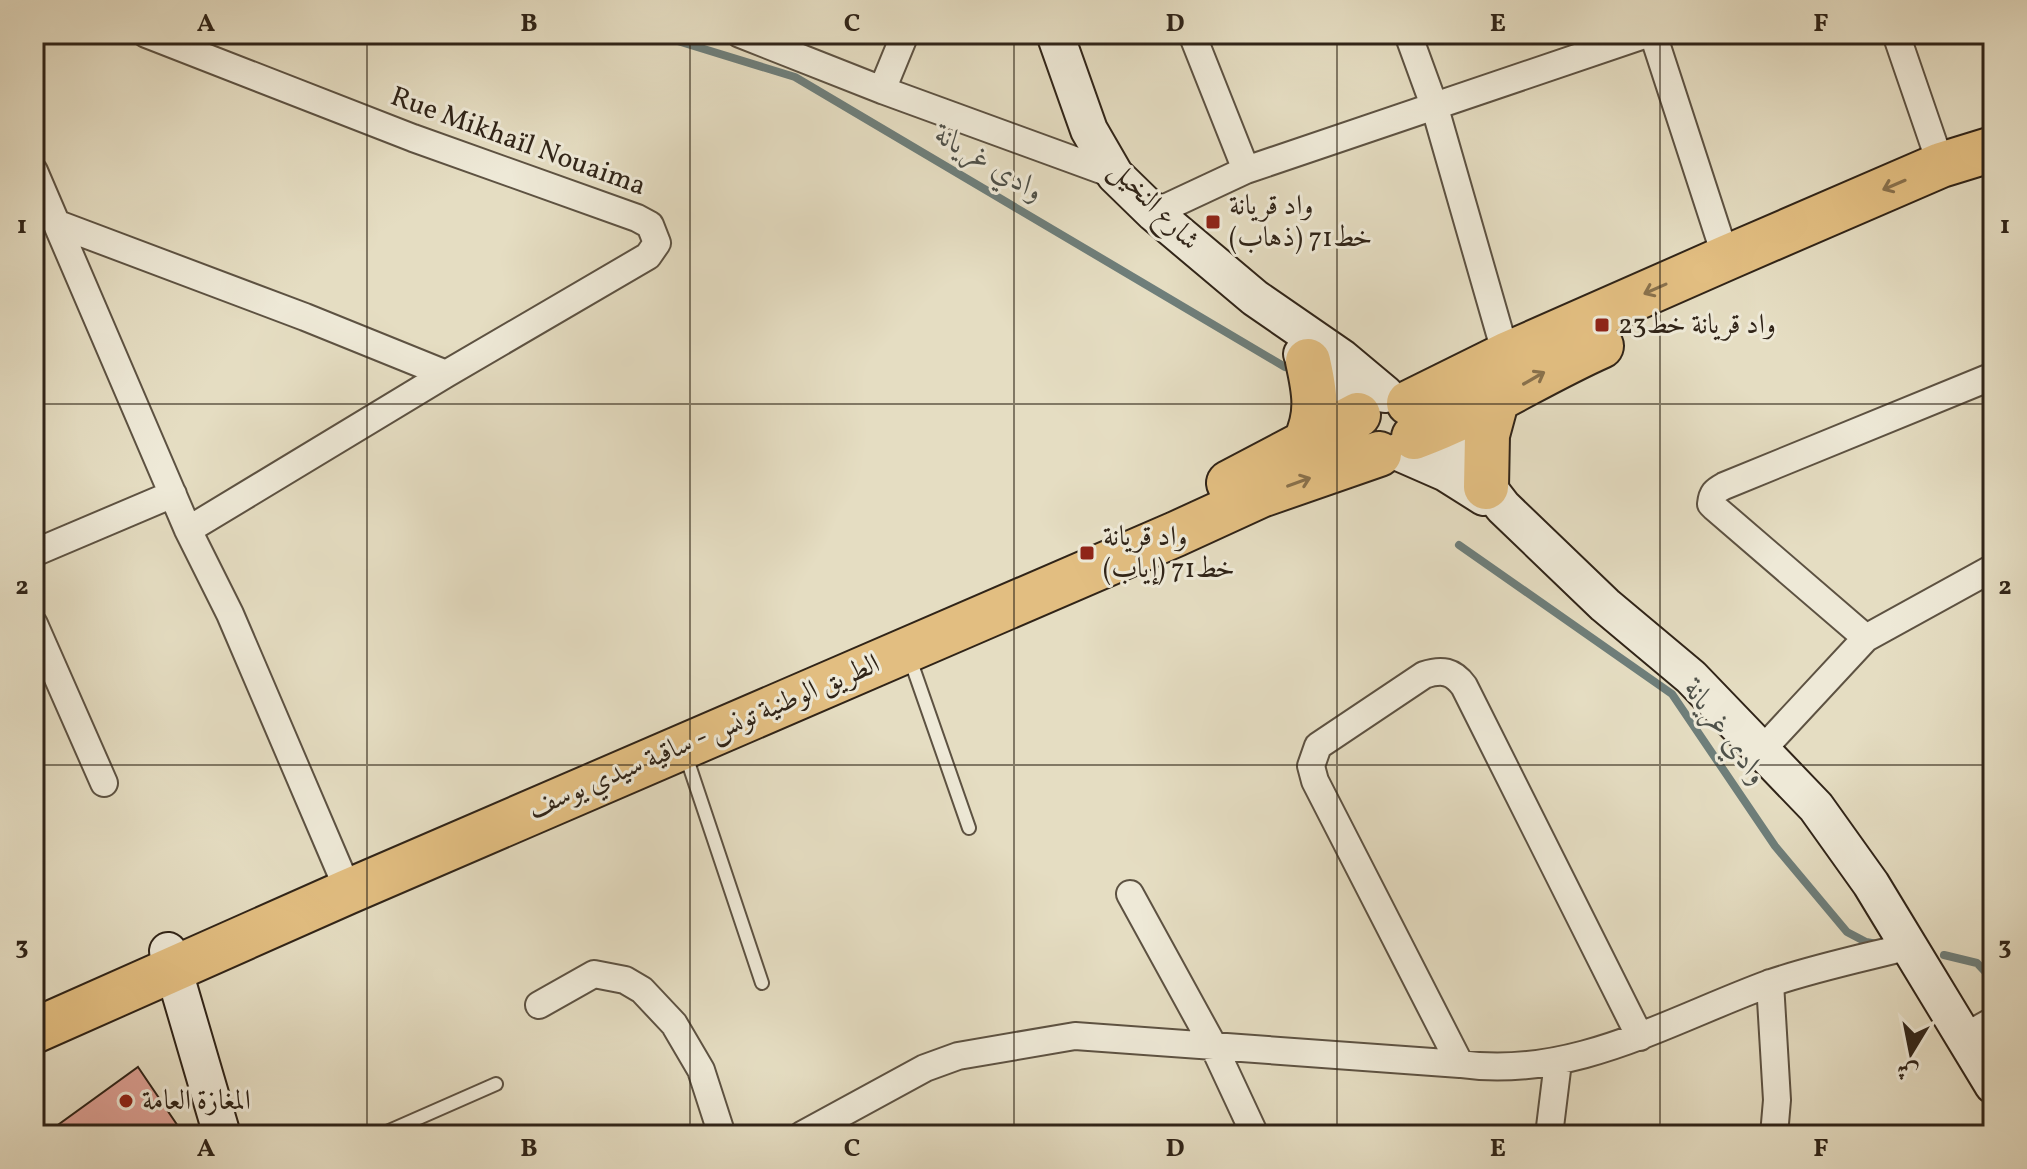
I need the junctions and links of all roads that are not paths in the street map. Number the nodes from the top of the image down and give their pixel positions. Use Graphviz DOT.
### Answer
graph roads {
  1 [pos="146,34"];
  2 [pos="740,34"];
  3 [pos="905,34"];
  4 [pos="1055,34"];
  5 [pos="1192,34"];
  6 [pos="1408,34"];
  7 [pos="1650,34"];
  8 [pos="1896,34"];
  9 [pos="798,45"];
  10 [pos="882,90"];
  11 [pos="1435,108"];
  12 [pos="1993,149"];
  13 [pos="1941,165"];
  14 [pos="1246,170"];
  15 [pos="34,171"];
  16 [pos="1115,175"];
  17 [pos="1993,178"];
  18 [pos="1154,213"];
  19 [pos="58,224"];
  20 [pos="1726,258"];
  21 [pos="1255,298"];
  22 [pos="1506,355"];
  23 [pos="1308,361"];
  24 [pos="446,374"];
  25 [pos="1993,376"];
  26 [pos="1497,398"];
  27 [pos="1400,425"];
  28 [pos="1305,443"];
  29 [pos="173,494"];
  30 [pos="1495,497"];
  31 [pos="188,530"];
  32 [pos="34,553"];
  33 [pos="1993,568"];
  34 [pos="34,624"];
  35 [pos="1866,638"];
  36 [pos="906,649"];
  37 [pos="683,746"];
  38 [pos="1761,751"];
  39 [pos="104,783"];
  40 [pos="969,828"];
  41 [pos="344,881"];
  42 [pos="1130,894"];
  43 [pos="1910,946"];
  44 [pos="170,961"];
  45 [pos="762,983"];
  46 [pos="1770,983"];
  47 [pos="539,1005"];
  48 [pos="34,1011"];
  49 [pos="1979,1029"];
  50 [pos="34,1031"];
  51 [pos="1640,1037"];
  52 [pos="1214,1047"];
  53 [pos="1558,1062"];
  54 [pos="1460,1064"];
  55 [pos="496,1084"];
  56 [pos="1993,1085"];
  57 [pos="222,1135"];
  58 [pos="380,1135"];
  59 [pos="722,1135"];
  60 [pos="802,1135"];
  61 [pos="1255,1135"];
  62 [pos="1549,1135"];
  63 [pos="1774,1135"];
  1 -- 24 [label="street, Rue Mikhaïl Nouaima"];
  2 -- 9 [label="street"];
  3 -- 10 [label="street"];
  4 -- 16 [label="main road, شارع النخيل"];
  5 -- 14 [label="street"];
  6 -- 11 [label="street"];
  7 -- 11 [label="street"];
  7 -- 20 [label="street"];
  8 -- 13 [label="street"];
  9 -- 10 [label="street"];
  10 -- 16 [label="street"];
  11 -- 14 [label="street"];
  11 -- 22 [label="street"];
  12 -- 13 [label="highway, الطريق الوطنية تونس - ساقية سيدي يوسف"];
  13 -- 20 [label="highway, الطريق الوطنية تونس - ساقية سيدي يوسف, one-way"];
  14 -- 18 [label="street"];
  15 -- 19 [label="street"];
  16 -- 18 [label="main road, شارع النخيل"];
  26 -- 17 [label="highway, الطريق الوطنية تونس - ساقية سيدي يوسف, one-way"];
  18 -- 21 [label="main road, شارع النخيل"];
  19 -- 24 [label="street"];
  19 -- 29 [label="street"];
  20 -- 22 [label="highway, الطريق الوطنية تونس - ساقية سيدي يوسف, one-way"];
  21 -- 23 [label="main road"];
  21 -- 27 [label="main road, شارع النخيل"];
  22 -- 27 [label="highway, الطريق الوطنية تونس - ساقية سيدي يوسف"];
  23 -- 27 [label="main road"];
  23 -- 28 [label="highway"];
  24 -- 31 [label="street, Rue Mikhaïl Nouaima"];
  25 -- 35 [label="street"];
  26 -- 27 [label="highway, الطريق الوطنية تونس - ساقية سيدي يوسف"];
  26 -- 30 [label="highway"];
  27 -- 28 [label="highway, الطريق الوطنية تونس - ساقية سيدي يوسف"];
  27 -- 30 [label="main road"];
  27 -- 30 [label="main road"];
  36 -- 27 [label="highway, الطريق الوطنية تونس - ساقية سيدي يوسف, one-way"];
  28 -- 41 [label="highway, الطريق الوطنية تونس - ساقية سيدي يوسف"];
  29 -- 31 [label="street"];
  29 -- 32 [label="street"];
  30 -- 38 [label="main road"];
  31 -- 41 [label="street"];
  33 -- 35 [label="street"];
  34 -- 39 [label="street"];
  35 -- 38 [label="street"];
  36 -- 37 [label="highway, الطريق الوطنية تونس - ساقية سيدي يوسف"];
  36 -- 40 [label="lane"];
  37 -- 41 [label="highway, الطريق الوطنية تونس - ساقية سيدي يوسف"];
  37 -- 45 [label="lane"];
  38 -- 43 [label="main road"];
  41 -- 44 [label="highway, الطريق الوطنية تونس - ساقية سيدي يوسف"];
  42 -- 52 [label="street"];
  43 -- 46 [label="street"];
  43 -- 49 [label="main road"];
  44 -- 48 [label="highway, الطريق الوطنية تونس - ساقية سيدي يوسف"];
  44 -- 50 [label="highway, الطريق الوطنية تونس - ساقية سيدي يوسف"];
  44 -- 57 [label="main road"];
  46 -- 51 [label="street"];
  46 -- 63 [label="street"];
  47 -- 59 [label="street"];
  49 -- 56 [label="main road"];
  51 -- 53 [label="street"];
  51 -- 54 [label="street"];
  52 -- 54 [label="street"];
  52 -- 60 [label="street"];
  52 -- 61 [label="street"];
  53 -- 54 [label="street"];
  53 -- 62 [label="street"];
  55 -- 58 [label="lane"];
}
